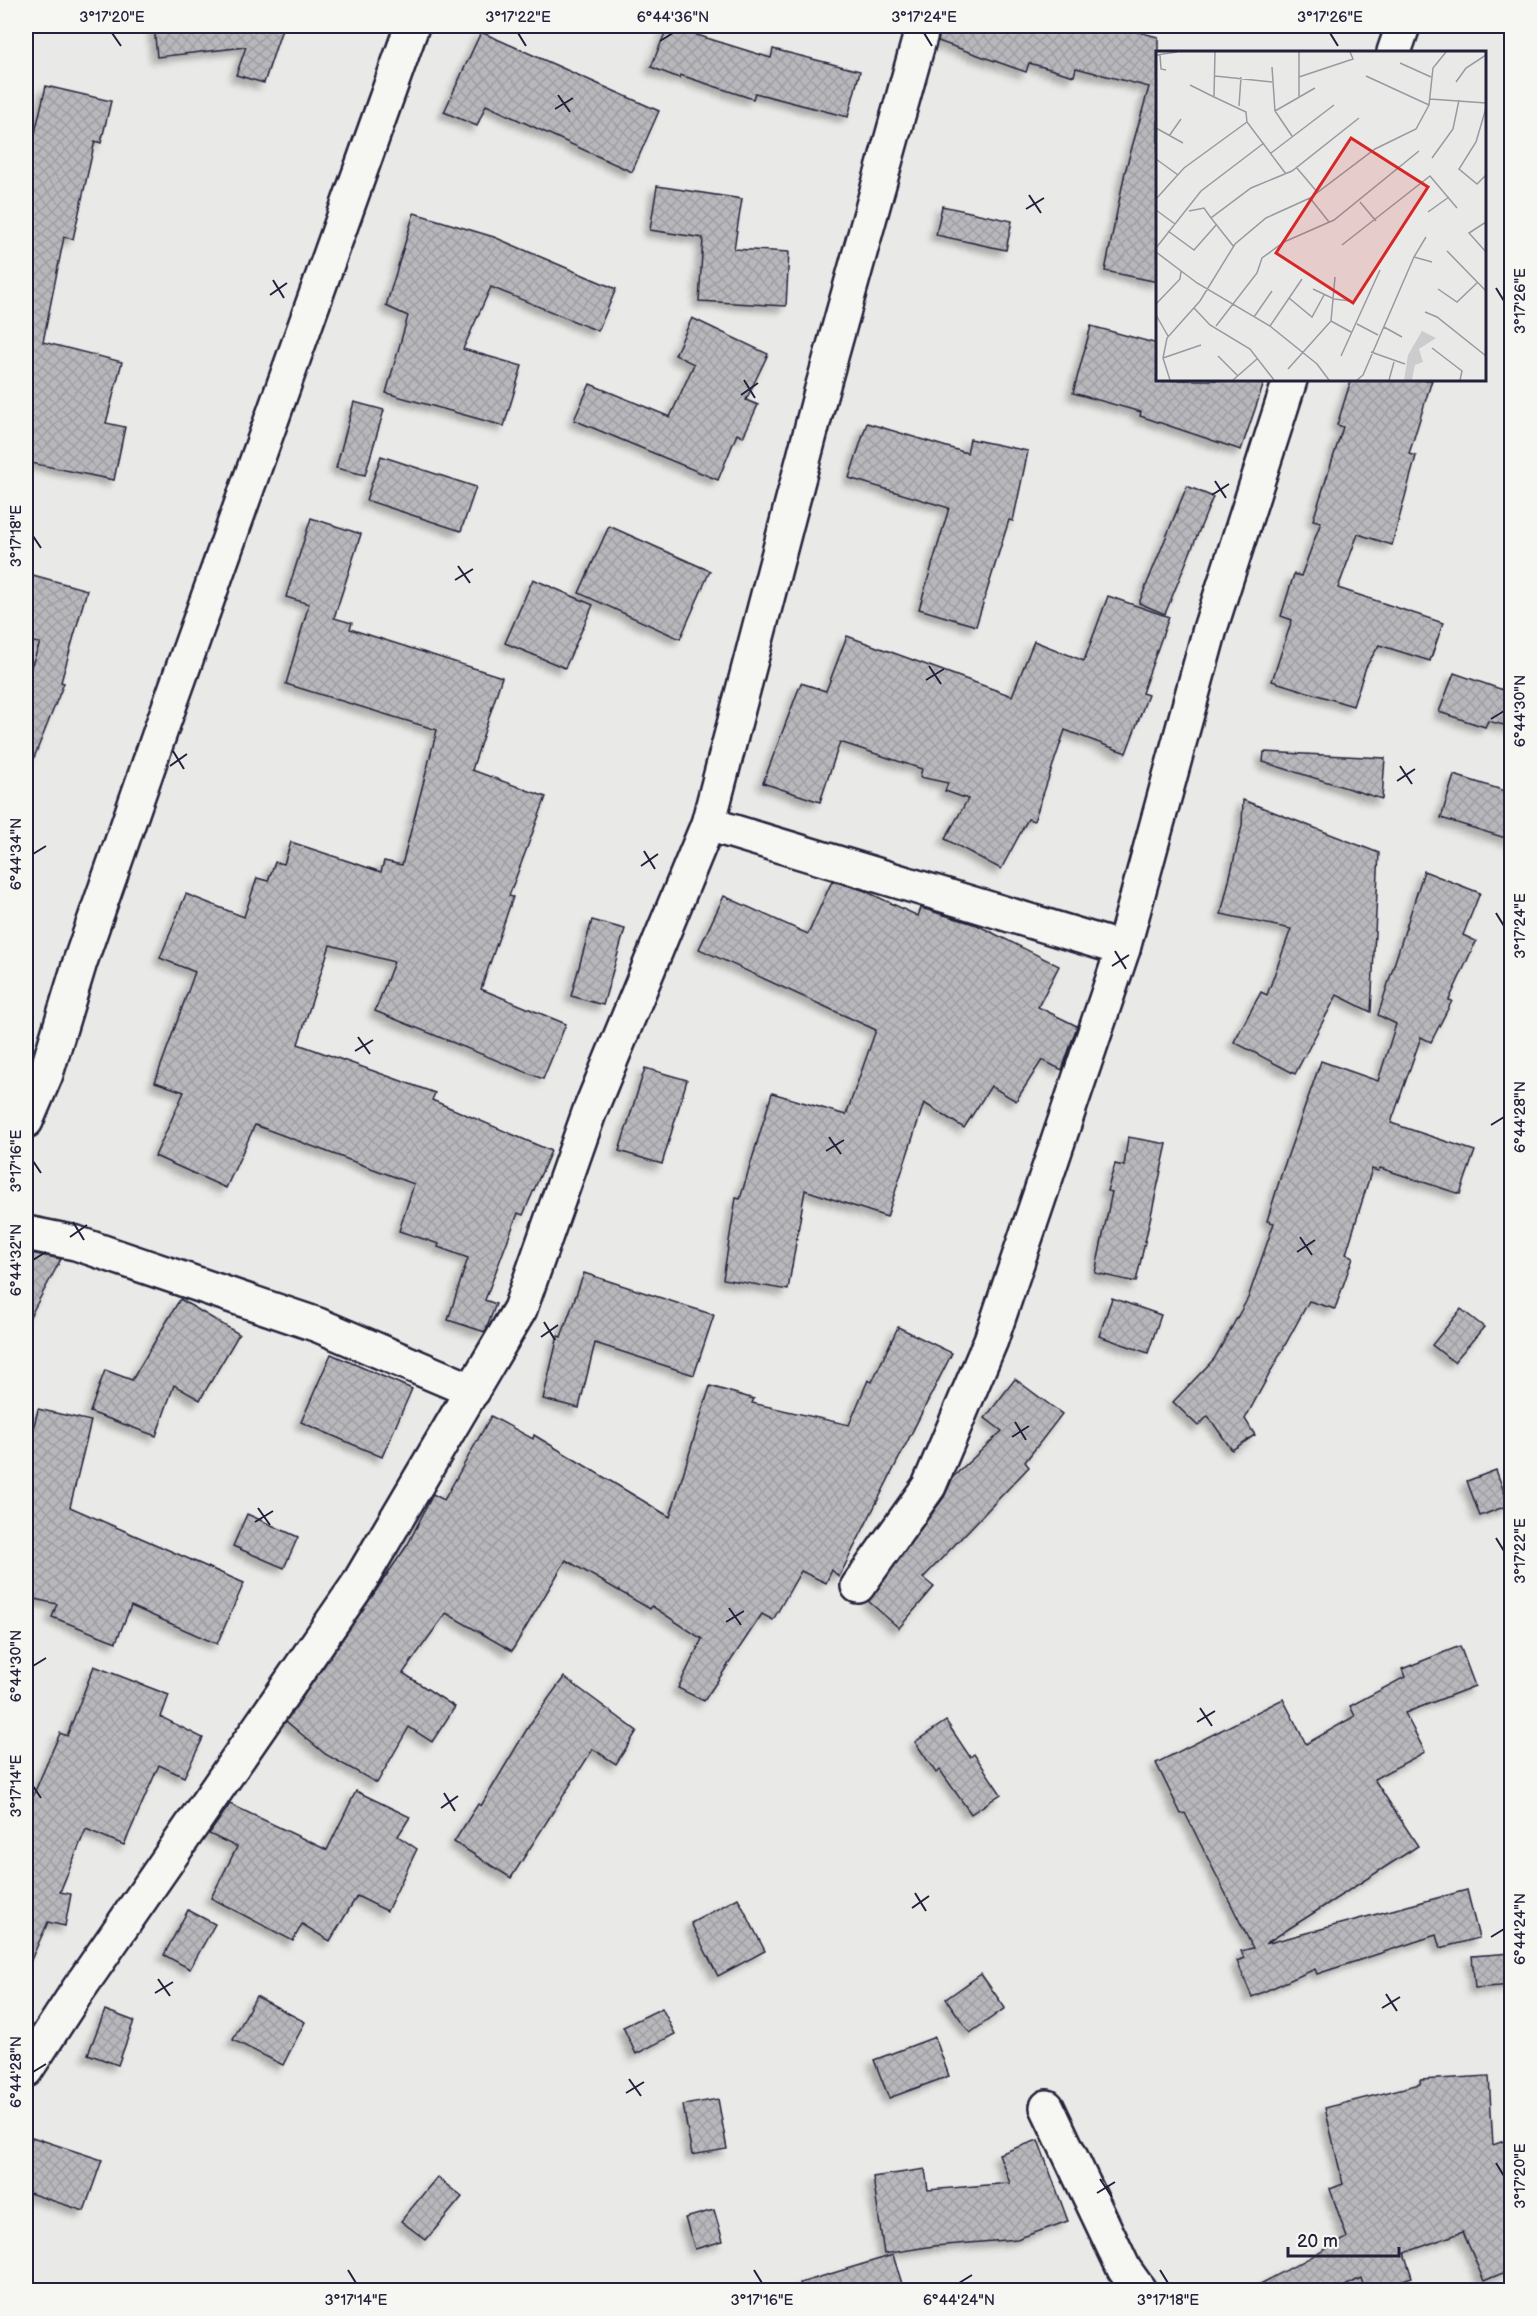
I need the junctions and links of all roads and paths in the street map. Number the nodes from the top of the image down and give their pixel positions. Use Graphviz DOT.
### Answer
graph roads {
  1 [pos="412,26"];
  2 [pos="923,26"];
  3 [pos="1403,26"];
  4 [pos="1394,51"];
  5 [pos="1290,381"];
  6 [pos="708,824"];
  7 [pos="1123,949"];
  8 [pos="36,1070"];
  9 [pos="26,1121"];
  10 [pos="26,1233"];
  11 [pos="473,1390"];
  12 [pos="858,1586"];
  13 [pos="26,2070"];
  14 [pos="1047,2107"];
  15 [pos="1139,2290"];
  1 -- 8 [label="street"];
  2 -- 6 [label="street"];
  3 -- 4 [label="street"];
  5 -- 7 [label="street"];
  6 -- 7 [label="street"];
  6 -- 11 [label="street"];
  7 -- 12 [label="street"];
  8 -- 9 [label="street"];
  10 -- 11 [label="street"];
  11 -- 13 [label="street"];
  14 -- 15 [label="street"];
}
